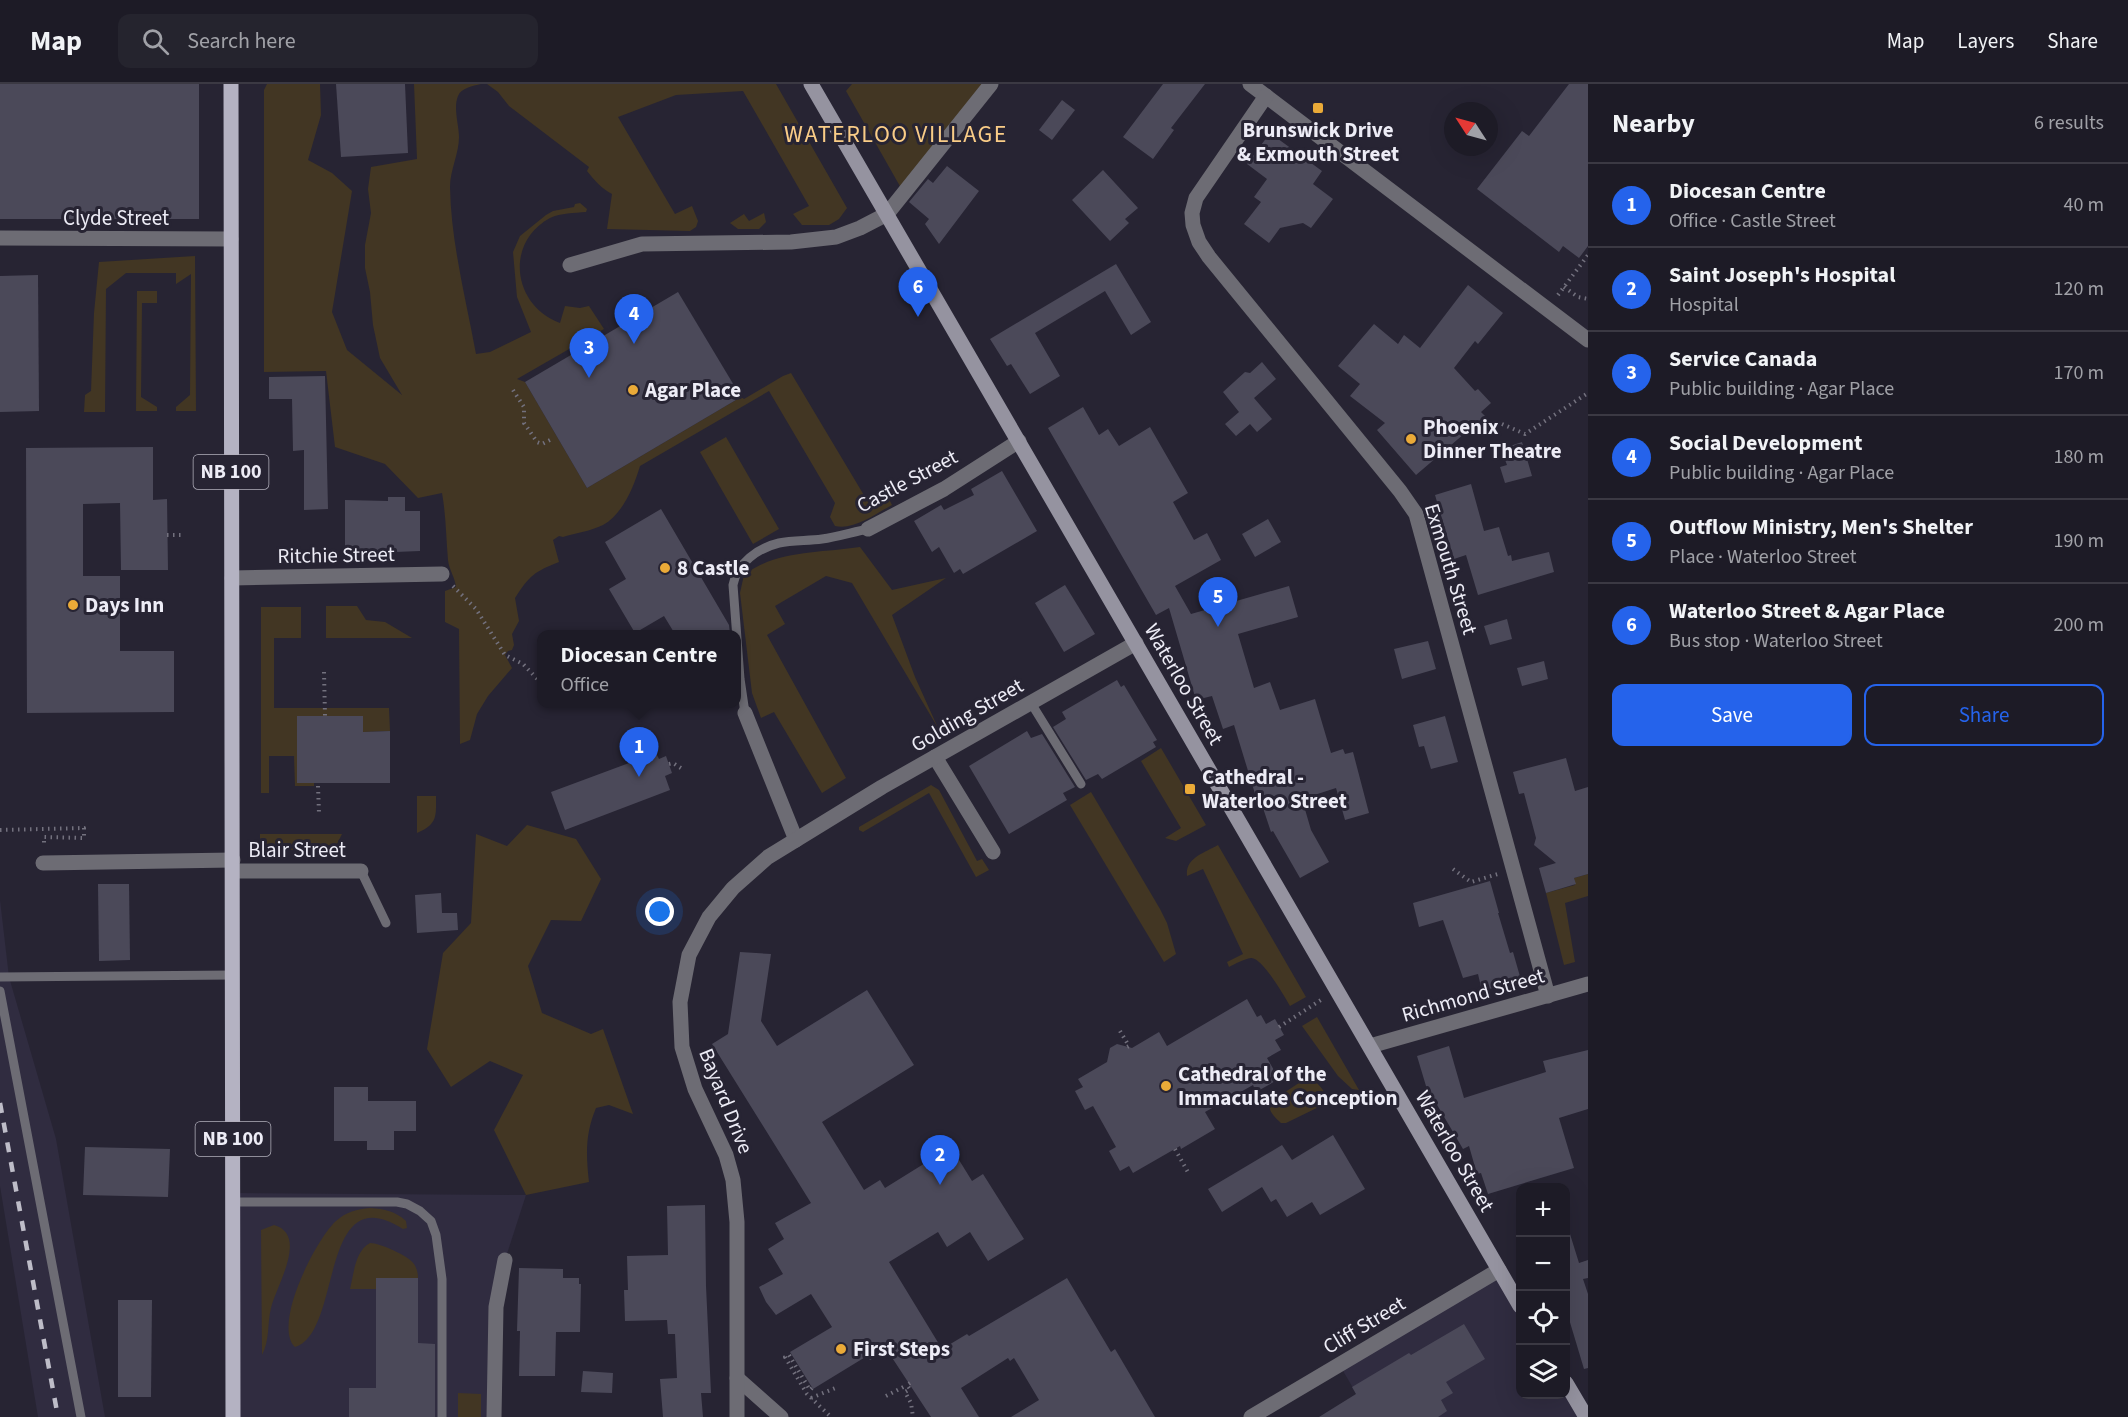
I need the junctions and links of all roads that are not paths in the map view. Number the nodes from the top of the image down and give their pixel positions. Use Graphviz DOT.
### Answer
graph roads {
  1 [pos="231,84"];
  2 [pos="811,84"];
  3 [pos="991,84"];
  4 [pos="1250,84"];
  5 [pos="1266,96"];
  6 [pos="887,214"];
  7 [pos="0,238"];
  8 [pos="231,239"];
  9 [pos="570,265"];
  10 [pos="1588,340"];
  11 [pos="1019,441"];
  12 [pos="868,529"];
  13 [pos="442,574"];
  14 [pos="231,578"];
  15 [pos="737,630"];
  16 [pos="1136,643"];
  17 [pos="741,686"];
  18 [pos="1031,703"];
  19 [pos="745,713"];
  20 [pos="935,757"];
  21 [pos="1081,784"];
  22 [pos="819,825"];
  23 [pos="796,840"];
  24 [pos="993,852"];
  25 [pos="43,863"];
  26 [pos="233,866"];
  27 [pos="361,871"];
  28 [pos="386,923"];
  29 [pos="233,975"];
  30 [pos="0,977"];
  31 [pos="1588,984"];
  32 [pos="0,991"];
  33 [pos="1548,996"];
  34 [pos="1370,1046"];
  35 [pos="234,1202"];
  36 [pos="506,1260"];
  37 [pos="1499,1270"];
  38 [pos="1516,1298"];
  39 [pos="737,1378"];
  40 [pos="1570,1390"];
  41 [pos="81,1417"];
  42 [pos="233,1417"];
  43 [pos="442,1417"];
  44 [pos="494,1417"];
  45 [pos="737,1417"];
  46 [pos="781,1417"];
  47 [pos="1251,1417"];
  48 [pos="1586,1417"];
  1 -- 8 [label="main road, NB 100"];
  2 -- 6 [label="street, Waterloo Street"];
  3 -- 6 [label="street"];
  4 -- 5 [label="street"];
  5 -- 10 [label="street"];
  5 -- 33 [label="street, Exmouth Street"];
  6 -- 9 [label="street"];
  6 -- 11 [label="street, Waterloo Street"];
  7 -- 8 [label="street, Clyde Street"];
  8 -- 14 [label="main road, NB 100"];
  11 -- 12 [label="street, Castle Street"];
  11 -- 16 [label="street, Waterloo Street"];
  12 -- 15 [label="lane, Castle Street"];
  13 -- 14 [label="street, Ritchie Street"];
  14 -- 26 [label="main road, NB 100"];
  16 -- 18 [label="street, Golding Street"];
  16 -- 34 [label="street, Waterloo Street"];
  17 -- 19 [label="lane, Castle Street"];
  18 -- 20 [label="street, Golding Street"];
  18 -- 21 [label="lane"];
  19 -- 23 [label="street, Castle Street"];
  20 -- 22 [label="street, Golding Street"];
  20 -- 24 [label="street"];
  22 -- 23 [label="street, Bayard Drive"];
  23 -- 39 [label="street, Bayard Drive"];
  25 -- 26 [label="street, Blair Street"];
  26 -- 27 [label="street, Blair Street"];
  26 -- 29 [label="main road, NB 100"];
  27 -- 28 [label="lane"];
  29 -- 30 [label="lane"];
  29 -- 35 [label="main road, NB 100"];
  31 -- 33 [label="street, Richmond Street"];
  32 -- 41 [label="lane"];
  33 -- 34 [label="street, Richmond Street"];
  34 -- 37 [label="street, Waterloo Street"];
  35 -- 42 [label="main road, NB 100"];
  35 -- 43 [label="lane"];
  36 -- 44 [label="street"];
  37 -- 38 [label="street, Waterloo Street"];
  37 -- 47 [label="street, Cliff Street"];
  39 -- 45 [label="street, Bayard Drive"];
  39 -- 46 [label="street"];
  40 -- 48 [label="street"];
}
